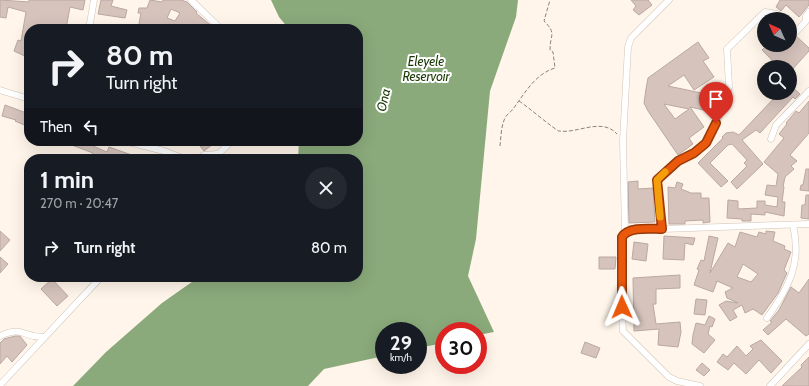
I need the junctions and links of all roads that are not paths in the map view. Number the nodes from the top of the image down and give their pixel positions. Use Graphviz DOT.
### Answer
graph roads {
  1 [pos="94,0"];
  2 [pos="191,0"];
  3 [pos="669,0"];
  4 [pos="809,12"];
  5 [pos="757,21"];
  6 [pos="808,23"];
  7 [pos="90,24"];
  8 [pos="216,24"];
  9 [pos="797,31"];
  10 [pos="0,90"];
  11 [pos="809,91"];
  12 [pos="24,97"];
  13 [pos="771,139"];
  14 [pos="144,146"];
  15 [pos="227,146"];
  16 [pos="172,154"];
  17 [pos="218,154"];
  18 [pos="809,224"];
  19 [pos="792,225"];
  20 [pos="662,229"];
  21 [pos="625,233"];
  22 [pos="96,282"];
  23 [pos="767,318"];
  24 [pos="0,336"];
  25 [pos="44,337"];
  26 [pos="809,344"];
  27 [pos="0,385"];
  28 [pos="700,386"];
  29 [pos="770,386"];
  1 -- 7 [label="street"];
  2 -- 8 [label="street"];
  3 -- 21 [label="street"];
  4 -- 6 [label="street"];
  5 -- 20 [label="street"];
  6 -- 9 [label="street"];
  10 -- 12 [label="street"];
  11 -- 13 [label="street"];
  14 -- 16 [label="street"];
  15 -- 17 [label="street"];
  18 -- 19 [label="street"];
  19 -- 20 [label="street"];
  19 -- 23 [label="street"];
  20 -- 21 [label="street"];
  21 -- 28 [label="street"];
  22 -- 25 [label="street"];
  24 -- 25 [label="street"];
  25 -- 27 [label="street"];
  26 -- 29 [label="street"];
}
